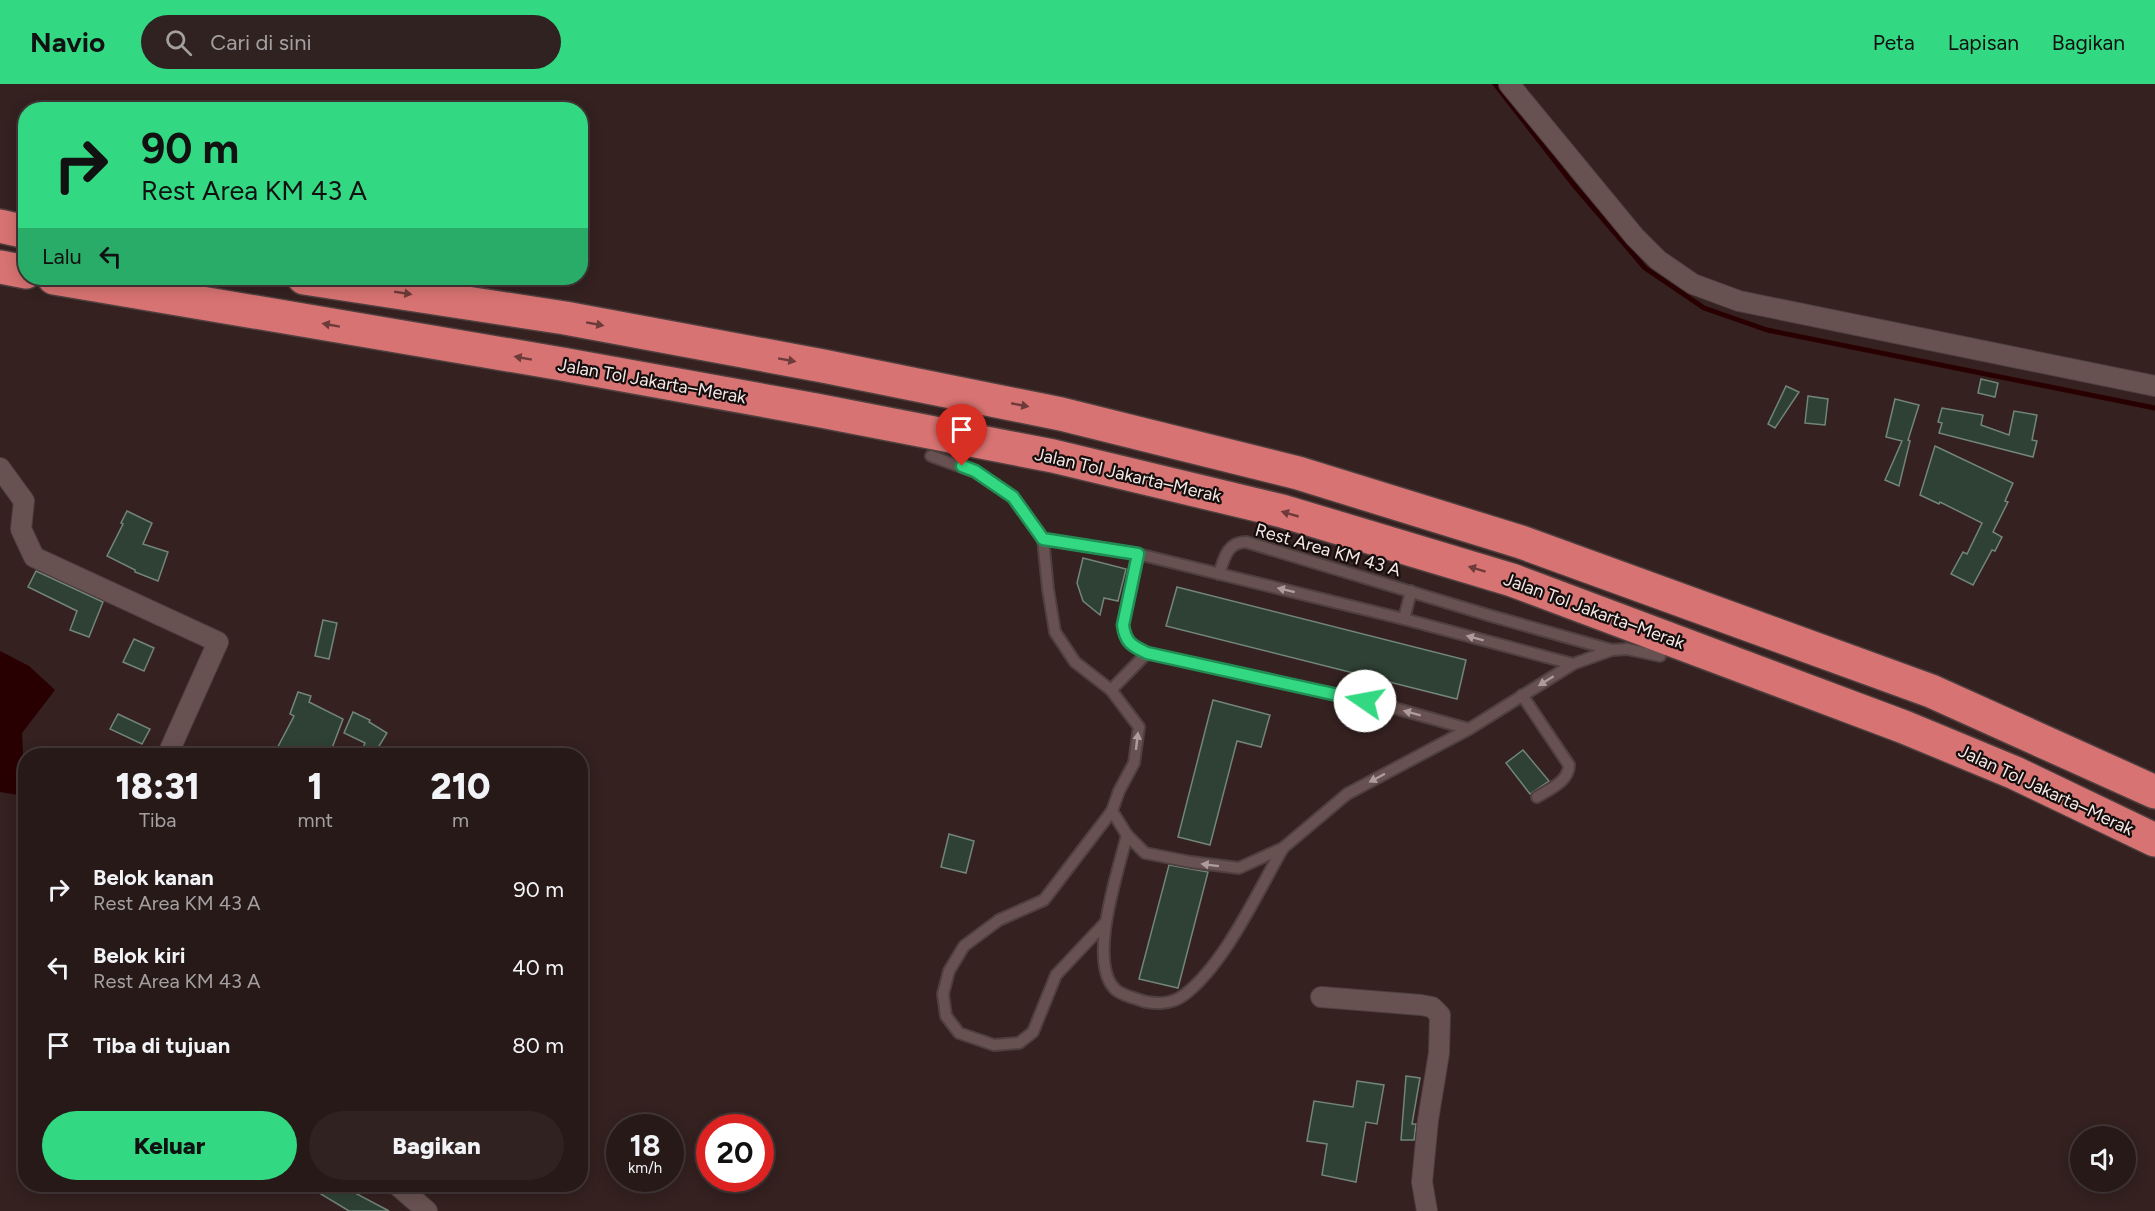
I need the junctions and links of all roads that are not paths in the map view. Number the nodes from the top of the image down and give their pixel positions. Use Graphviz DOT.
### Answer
graph roads {
  1 [pos="1509,84"];
  2 [pos="0,226"];
  3 [pos="18,230"];
  4 [pos="0,267"];
  5 [pos="18,270"];
  6 [pos="95,285"];
  7 [pos="350,285"];
  8 [pos="562,364"];
  9 [pos="2155,386"];
  10 [pos="932,456"];
  11 [pos="0,468"];
  12 [pos="1043,539"];
  13 [pos="1138,554"];
  14 [pos="1219,574"];
  15 [pos="1411,591"];
  16 [pos="1404,619"];
  17 [pos="1612,650"];
  18 [pos="1147,653"];
  19 [pos="1660,656"];
  20 [pos="1573,664"];
  21 [pos="1111,690"];
  22 [pos="1522,695"];
  23 [pos="1469,729"];
  24 [pos="171,748"];
  25 [pos="2015,773"];
  26 [pos="2155,792"];
  27 [pos="1537,797"];
  28 [pos="1112,811"];
  29 [pos="1127,835"];
  30 [pos="2155,840"];
  31 [pos="1283,848"];
  32 [pos="1105,923"];
  33 [pos="1321,997"];
  34 [pos="405,1192"];
  35 [pos="427,1211"];
  36 [pos="1427,1211"];
  1 -- 9 [label="street"];
  2 -- 3 [label="highway"];
  4 -- 5 [label="highway"];
  8 -- 6 [label="highway, Jalan Tol Jakarta–Merak, one-way"];
  7 -- 26 [label="highway, one-way"];
  8 -- 10 [label="highway"];
  25 -- 8 [label="highway, Jalan Tol Jakarta–Merak, one-way"];
  10 -- 12 [label="lane"];
  11 -- 24 [label="street"];
  12 -- 13 [label="lane"];
  12 -- 21 [label="lane"];
  13 -- 14 [label="lane"];
  13 -- 18 [label="lane"];
  14 -- 15 [label="lane, Rest Area KM 43 A"];
  16 -- 14 [label="lane, one-way"];
  15 -- 16 [label="lane, Rest Area KM 43 A"];
  15 -- 17 [label="lane, Rest Area KM 43 A"];
  20 -- 16 [label="lane, one-way"];
  17 -- 19 [label="lane, Rest Area KM 43 A"];
  17 -- 20 [label="lane, Rest Area KM 43 A"];
  18 -- 21 [label="lane"];
  23 -- 18 [label="lane, one-way"];
  19 -- 25 [label="highway"];
  20 -- 22 [label="lane, Rest Area KM 43 A, one-way"];
  28 -- 21 [label="lane, one-way"];
  22 -- 23 [label="lane, Rest Area KM 43 A"];
  22 -- 27 [label="lane"];
  23 -- 31 [label="lane, Rest Area KM 43 A, one-way"];
  25 -- 30 [label="highway, Jalan Tol Jakarta–Merak"];
  28 -- 29 [label="lane, Rest Area KM 43 A"];
  28 -- 32 [label="lane"];
  31 -- 29 [label="lane, Rest Area KM 43 A, one-way"];
  29 -- 32 [label="lane, Rest Area KM 43 A"];
  31 -- 32 [label="lane, Rest Area KM 43 A"];
  33 -- 36 [label="street"];
  34 -- 35 [label="street"];
}
